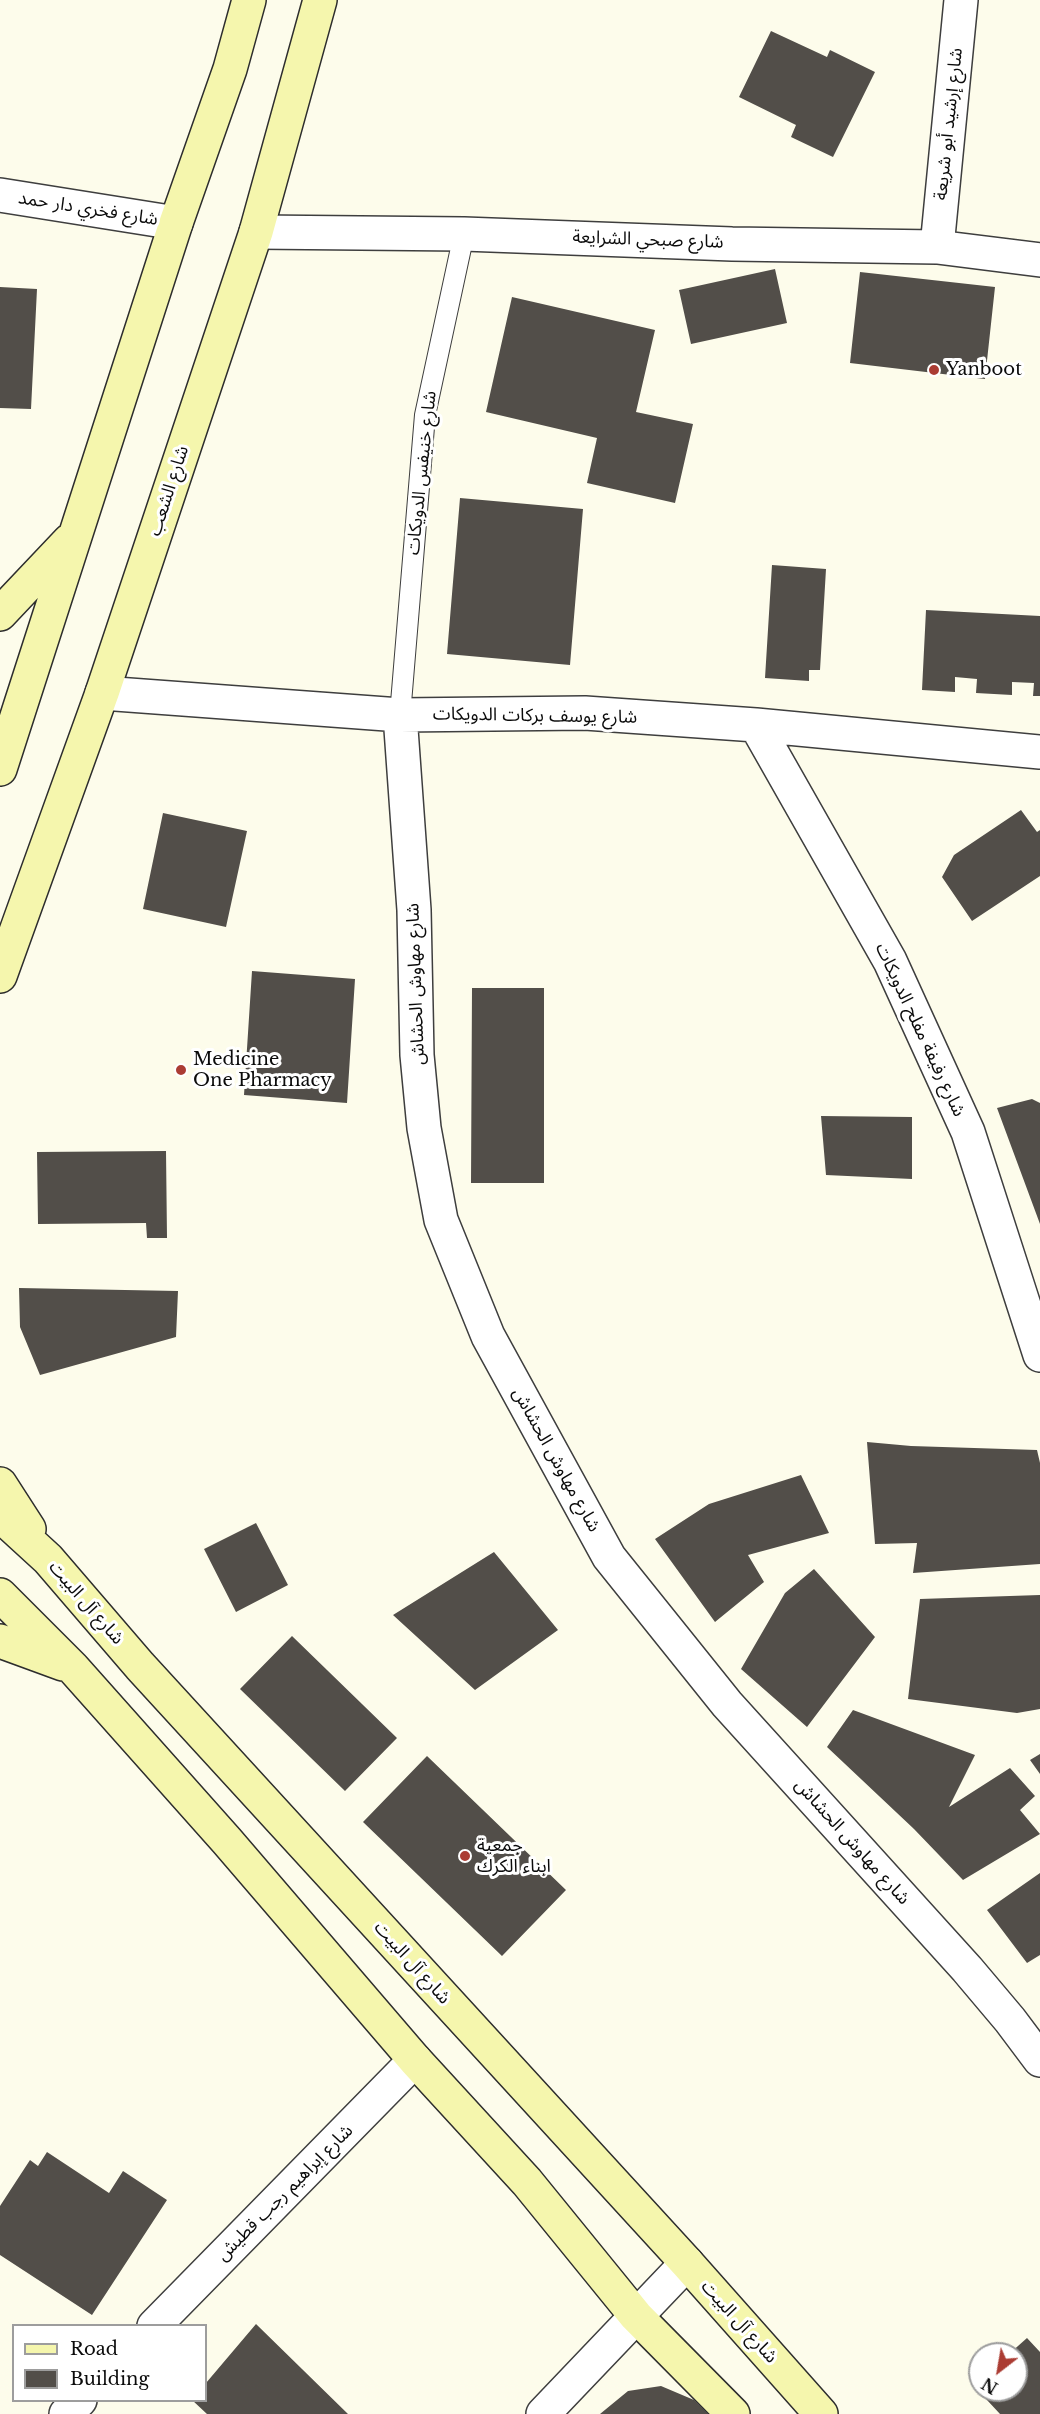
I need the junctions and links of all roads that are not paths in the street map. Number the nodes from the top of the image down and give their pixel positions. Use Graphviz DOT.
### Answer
graph roads {
  1 [pos="249,0"];
  2 [pos="320,0"];
  3 [pos="962,0"];
  4 [pos="0,195"];
  5 [pos="176,223"];
  6 [pos="256,232"];
  7 [pos="464,234"];
  8 [pos="937,248"];
  9 [pos="1040,260"];
  10 [pos="78,531"];
  11 [pos="0,614"];
  12 [pos="102,693"];
  13 [pos="10,707"];
  14 [pos="400,715"];
  15 [pos="756,725"];
  16 [pos="1040,752"];
  17 [pos="0,769"];
  18 [pos="0,976"];
  19 [pos="1032,1305"];
  20 [pos="1040,1355"];
  21 [pos="0,1484"];
  22 [pos="0,1515"];
  23 [pos="48,1559"];
  24 [pos="0,1595"];
  25 [pos="0,1641"];
  26 [pos="73,1668"];
  27 [pos="415,2060"];
  28 [pos="1040,2060"];
  29 [pos="687,2263"];
  30 [pos="636,2316"];
  31 [pos="155,2324"];
  32 [pos="78,2402"];
  33 [pos="66,2414"];
  34 [pos="543,2414"];
  35 [pos="733,2414"];
  36 [pos="821,2414"];
  1 -- 5 [label="street"];
  2 -- 6 [label="street, شارع الشعب"];
  3 -- 8 [label="street, شارع إرشيد أبو شريعة"];
  4 -- 5 [label="street, شارع فخري دار حمد"];
  5 -- 10 [label="street"];
  6 -- 7 [label="street, شارع صبحي الشرايعة"];
  6 -- 12 [label="street, شارع الشعب"];
  7 -- 8 [label="street, شارع صبحي الشرايعة"];
  7 -- 14 [label="lane, شارع خنيفس الدويكات"];
  8 -- 9 [label="street, شارع صبحي الشرايعة"];
  10 -- 11 [label="street"];
  10 -- 13 [label="street"];
  12 -- 14 [label="street, شارع يوسف بركات الدويكات"];
  12 -- 18 [label="street, شارع الشعب"];
  13 -- 17 [label="street"];
  14 -- 15 [label="street, شارع يوسف بركات الدويكات"];
  14 -- 28 [label="street, شارع مهاوش الحشاش"];
  15 -- 16 [label="street, شارع يوسف بركات الدويكات"];
  15 -- 19 [label="street, شارع رفيفة مفلح الدويكات"];
  19 -- 20 [label="street, شارع رفيفة مفلح الدويكات"];
  21 -- 23 [label="street"];
  22 -- 23 [label="street, شارع آل البيت"];
  23 -- 29 [label="street, شارع آل البيت"];
  24 -- 26 [label="street"];
  25 -- 26 [label="street"];
  26 -- 27 [label="street"];
  27 -- 30 [label="street"];
  27 -- 31 [label="street, شارع إبراهيم رجب قطيش"];
  29 -- 30 [label="street"];
  29 -- 36 [label="street, شارع آل البيت"];
  30 -- 34 [label="street"];
  30 -- 35 [label="street"];
  32 -- 33 [label="street"];
}
